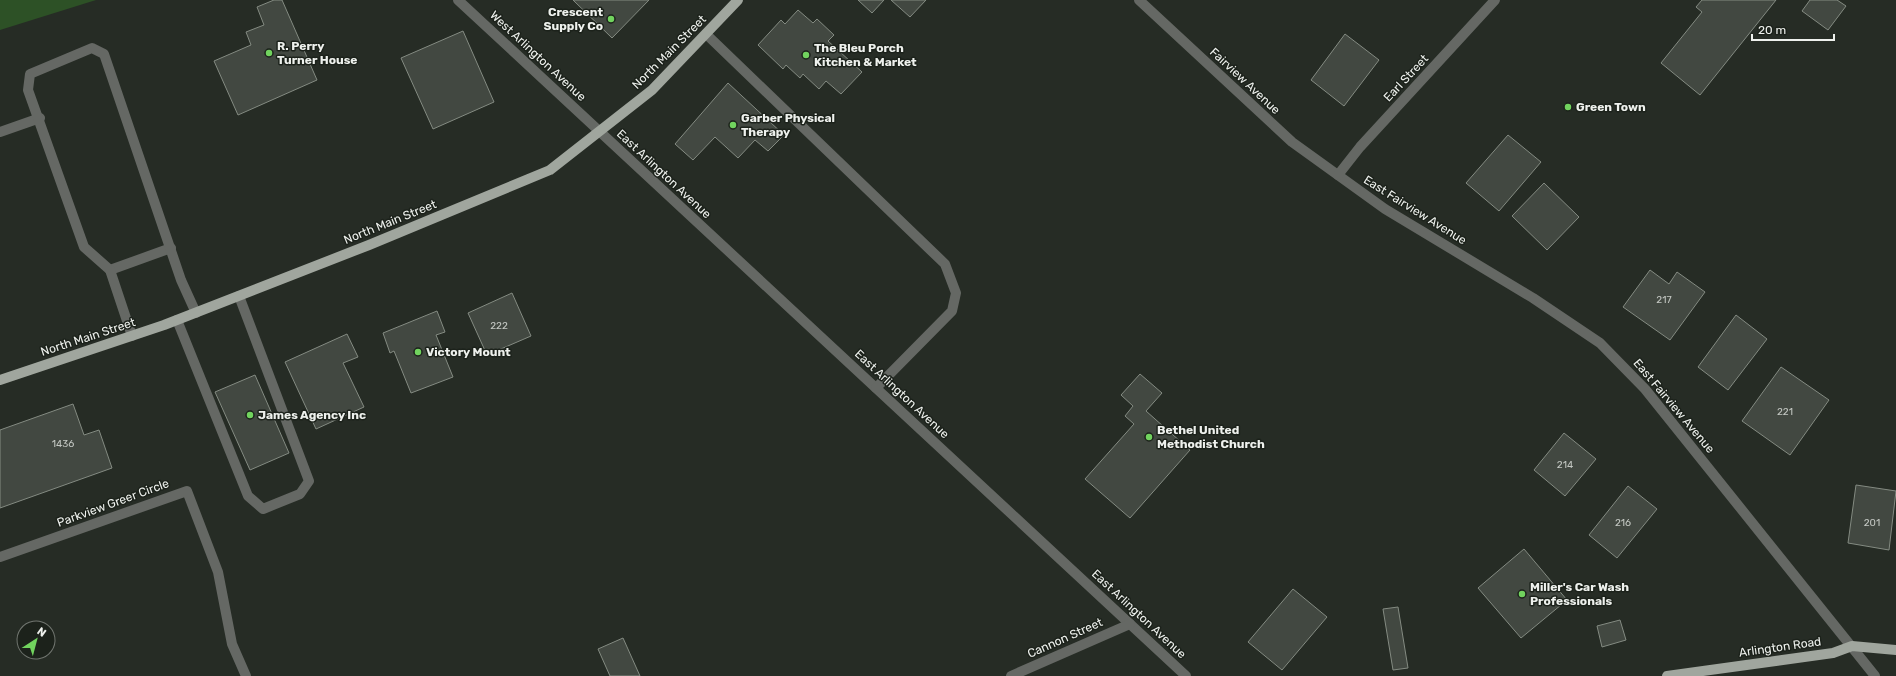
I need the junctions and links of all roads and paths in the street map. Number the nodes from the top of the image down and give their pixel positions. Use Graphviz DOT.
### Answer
graph roads {
  1 [pos="458,0"];
  2 [pos="738,0"];
  3 [pos="1139,0"];
  4 [pos="1495,0"];
  5 [pos="706,34"];
  6 [pos="40,118"];
  7 [pos="599,131"];
  8 [pos="0,132"];
  9 [pos="1338,175"];
  10 [pos="171,248"];
  11 [pos="110,270"];
  12 [pos="239,296"];
  13 [pos="196,313"];
  14 [pos="177,320"];
  15 [pos="132,336"];
  16 [pos="0,380"];
  17 [pos="876,388"];
  18 [pos="0,558"];
  19 [pos="1130,624"];
  20 [pos="1852,646"];
  21 [pos="1896,650"];
  22 [pos="246,676"];
  23 [pos="1011,676"];
  24 [pos="1186,676"];
  25 [pos="1667,676"];
  26 [pos="1875,676"];
  1 -- 7 [label="street, West Arlington Avenue"];
  2 -- 5 [label="main road, North Main Street"];
  3 -- 9 [label="street, Fairview Avenue"];
  4 -- 9 [label="street, Earl Street"];
  5 -- 7 [label="main road, North Main Street"];
  5 -- 17 [label="street"];
  6 -- 8 [label="street"];
  6 -- 10 [label="street"];
  6 -- 11 [label="street"];
  7 -- 12 [label="main road, North Main Street"];
  7 -- 17 [label="street, East Arlington Avenue"];
  9 -- 20 [label="street, East Fairview Avenue"];
  10 -- 11 [label="street"];
  10 -- 13 [label="street"];
  11 -- 15 [label="street"];
  12 -- 13 [label="main road, North Main Street"];
  12 -- 14 [label="street"];
  13 -- 14 [label="main road, North Main Street"];
  14 -- 15 [label="main road, North Main Street"];
  15 -- 16 [label="main road, North Main Street"];
  17 -- 19 [label="street, East Arlington Avenue"];
  18 -- 22 [label="street, Parkview Greer Circle"];
  19 -- 23 [label="street, Cannon Street"];
  19 -- 24 [label="street, East Arlington Avenue"];
  20 -- 21 [label="main road, Arlington Road"];
  20 -- 25 [label="main road, Arlington Road"];
  20 -- 26 [label="street, East Fairview Avenue"];
}
